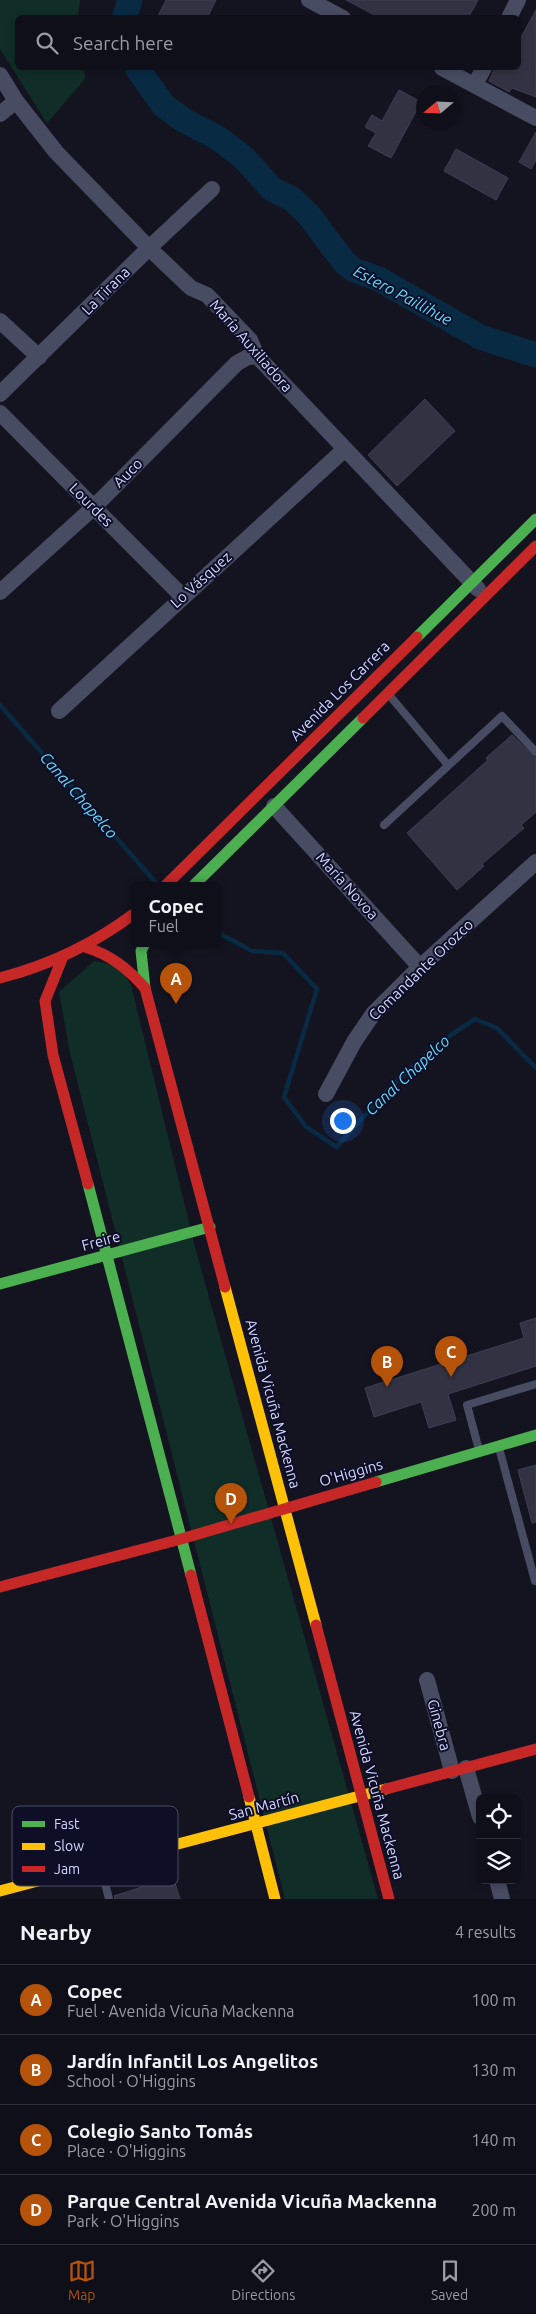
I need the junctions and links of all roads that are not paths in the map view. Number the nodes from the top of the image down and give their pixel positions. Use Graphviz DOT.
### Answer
graph roads {
  1 [pos="309,0"];
  2 [pos="518,0"];
  3 [pos="338,10"];
  4 [pos="510,15"];
  5 [pos="446,70"];
  6 [pos="483,70"];
  7 [pos="0,75"];
  8 [pos="475,84"];
  9 [pos="16,101"];
  10 [pos="0,114"];
  11 [pos="536,118"];
  12 [pos="212,189"];
  13 [pos="149,248"];
  14 [pos="0,321"];
  15 [pos="257,356"];
  16 [pos="39,357"];
  17 [pos="0,394"];
  18 [pos="0,413"];
  19 [pos="345,450"];
  20 [pos="94,507"];
  21 [pos="536,519"];
  22 [pos="536,546"];
  23 [pos="472,582"];
  24 [pos="0,592"];
  25 [pos="485,596"];
  26 [pos="182,597"];
  27 [pos="387,694"];
  28 [pos="59,711"];
  29 [pos="536,752"];
  30 [pos="448,765"];
  31 [pos="274,806"];
  32 [pos="384,825"];
  33 [pos="534,868"];
  34 [pos="169,882"];
  35 [pos="197,882"];
  36 [pos="131,916"];
  37 [pos="86,947"];
  38 [pos="143,947"];
  39 [pos="62,959"];
  40 [pos="420,967"];
  41 [pos="0,978"];
  42 [pos="145,988"];
  43 [pos="326,1094"];
  44 [pos="210,1227"];
  45 [pos="108,1255"];
  46 [pos="0,1284"];
  47 [pos="536,1384"];
  48 [pos="536,1435"];
  49 [pos="499,1446"];
  50 [pos="479,1451"];
  51 [pos="285,1508"];
  52 [pos="181,1539"];
  53 [pos="535,1582"];
  54 [pos="0,1588"];
  55 [pos="427,1680"];
  56 [pos="536,1749"];
  57 [pos="459,1769"];
  58 [pos="362,1795"];
  59 [pos="476,1808"];
  60 [pos="254,1824"];
  61 [pos="178,1844"];
  62 [pos="498,1884"];
  63 [pos="19,1886"];
  64 [pos="106,1886"];
  65 [pos="0,1891"];
  66 [pos="109,1899"];
  67 [pos="275,1899"];
  68 [pos="389,1899"];
  69 [pos="502,1899"];
  1 -- 3 [label="street"];
  2 -- 4 [label="street"];
  5 -- 8 [label="street"];
  6 -- 8 [label="street"];
  7 -- 9 [label="street, María Auxiliadora"];
  8 -- 11 [label="street"];
  9 -- 10 [label="street"];
  9 -- 13 [label="street, María Auxiliadora"];
  12 -- 13 [label="street, La Tirana"];
  13 -- 15 [label="street, María Auxiliadora"];
  13 -- 16 [label="street, La Tirana"];
  14 -- 16 [label="street"];
  15 -- 19 [label="street, María Auxiliadora"];
  15 -- 20 [label="street, Auco"];
  16 -- 17 [label="street, La Tirana"];
  18 -- 20 [label="street, Lourdes"];
  19 -- 23 [label="street, María Auxiliadora"];
  19 -- 26 [label="street, Lo Vásquez"];
  20 -- 24 [label="street, Auco"];
  20 -- 26 [label="street, Lourdes"];
  21 -- 23 [label="main road, Avenida Los Carrera"];
  22 -- 25 [label="main road"];
  23 -- 25 [label="street, María Auxiliadora"];
  23 -- 34 [label="main road, Avenida Los Carrera"];
  25 -- 27 [label="main road"];
  26 -- 28 [label="street, Lo Vásquez"];
  27 -- 30 [label="lane"];
  27 -- 31 [label="main road"];
  29 -- 30 [label="lane"];
  30 -- 32 [label="lane"];
  31 -- 35 [label="main road"];
  31 -- 40 [label="street, María Novoa"];
  33 -- 40 [label="street, Comandante Orozco"];
  36 -- 37 [label="main road"];
  37 -- 39 [label="main road"];
  37 -- 42 [label="main road, Avenida Vicuña Mackenna"];
  38 -- 42 [label="main road"];
  39 -- 41 [label="main road"];
  39 -- 45 [label="main road"];
  40 -- 43 [label="street, Comandante Orozco"];
  42 -- 44 [label="main road, Avenida Vicuña Mackenna"];
  44 -- 45 [label="main road, Freire"];
  44 -- 51 [label="main road, Avenida Vicuña Mackenna"];
  45 -- 46 [label="main road, Freire"];
  45 -- 52 [label="main road"];
  47 -- 50 [label="lane"];
  48 -- 49 [label="main road, O'Higgins"];
  49 -- 50 [label="main road, O'Higgins"];
  49 -- 53 [label="lane"];
  50 -- 51 [label="main road, O'Higgins"];
  51 -- 52 [label="main road, O'Higgins"];
  51 -- 58 [label="main road, Avenida Vicuña Mackenna"];
  52 -- 54 [label="main road, O'Higgins"];
  52 -- 60 [label="main road"];
  55 -- 57 [label="street, Ginebra"];
  56 -- 57 [label="main road, San Martín"];
  57 -- 58 [label="main road, San Martín"];
  57 -- 59 [label="street, Ginebra"];
  58 -- 60 [label="main road, San Martín"];
  58 -- 68 [label="main road, Avenida Vicuña Mackenna"];
  60 -- 61 [label="main road, San Martín"];
  60 -- 67 [label="main road"];
  62 -- 69 [label="street"];
  63 -- 65 [label="main road, San Martín"];
  64 -- 66 [label="lane"];
}
